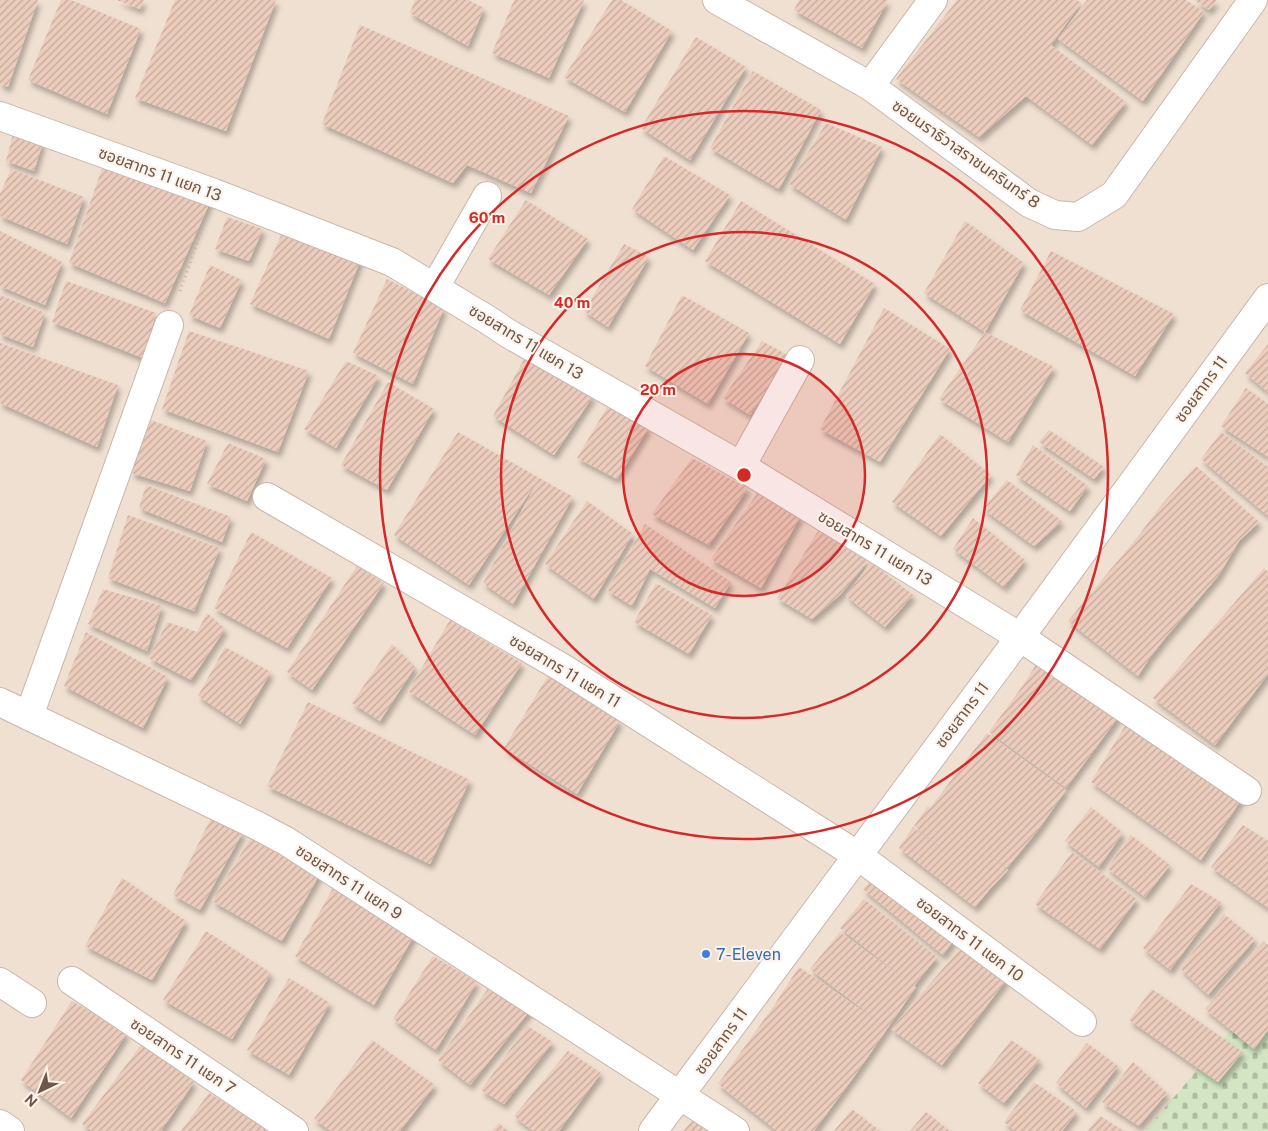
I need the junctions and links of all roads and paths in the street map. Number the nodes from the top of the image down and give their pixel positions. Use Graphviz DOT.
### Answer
graph roads {
  1 [pos="717,0"];
  2 [pos="933,0"];
  3 [pos="1253,0"];
  4 [pos="870,86"];
  5 [pos="0,116"];
  6 [pos="214,193"];
  7 [pos="487,196"];
  8 [pos="435,288"];
  9 [pos="1268,298"];
  10 [pos="168,325"];
  11 [pos="800,360"];
  12 [pos="742,466"];
  13 [pos="267,496"];
  14 [pos="1020,637"];
  15 [pos="0,702"];
  16 [pos="29,716"];
  17 [pos="1247,791"];
  18 [pos="857,855"];
  19 [pos="72,980"];
  20 [pos="0,982"];
  21 [pos="32,1003"];
  22 [pos="1082,1022"];
  23 [pos="680,1095"];
  24 [pos="0,1124"];
  25 [pos="10,1131"];
  26 [pos="294,1131"];
  27 [pos="654,1131"];
  28 [pos="735,1131"];
  1 -- 4 [label="street, ซอยนราธิวาสราชนครินทร์ 8"];
  2 -- 4 [label="street"];
  3 -- 4 [label="street, ซอยนราธิวาสราชนครินทร์ 8"];
  5 -- 6 [label="street, ซอยสาทร 11 แยก 13"];
  6 -- 8 [label="street, ซอยสาทร 11 แยก 13"];
  6 -- 10 [label="path"];
  7 -- 8 [label="street"];
  8 -- 12 [label="street, ซอยสาทร 11 แยก 13"];
  9 -- 14 [label="street, ซอยสาทร 11"];
  10 -- 16 [label="street"];
  11 -- 12 [label="street"];
  12 -- 14 [label="street, ซอยสาทร 11 แยก 13"];
  13 -- 18 [label="street, ซอยสาทร 11 แยก 11"];
  14 -- 17 [label="street, ซอยสาทร 11 แยก 13"];
  14 -- 18 [label="street, ซอยสาทร 11"];
  15 -- 16 [label="street, ซอยสาทร 11 แยก 9"];
  16 -- 23 [label="street, ซอยสาทร 11 แยก 9"];
  18 -- 22 [label="street, ซอยสาทร 11 แยก 10"];
  18 -- 23 [label="street, ซอยสาทร 11"];
  19 -- 26 [label="street, ซอยสาทร 11 แยก 7"];
  20 -- 21 [label="street"];
  23 -- 27 [label="street, ซอยสาทร 11"];
  23 -- 28 [label="street, ซอยสาทร 11 แยก 9"];
  24 -- 25 [label="street"];
}
